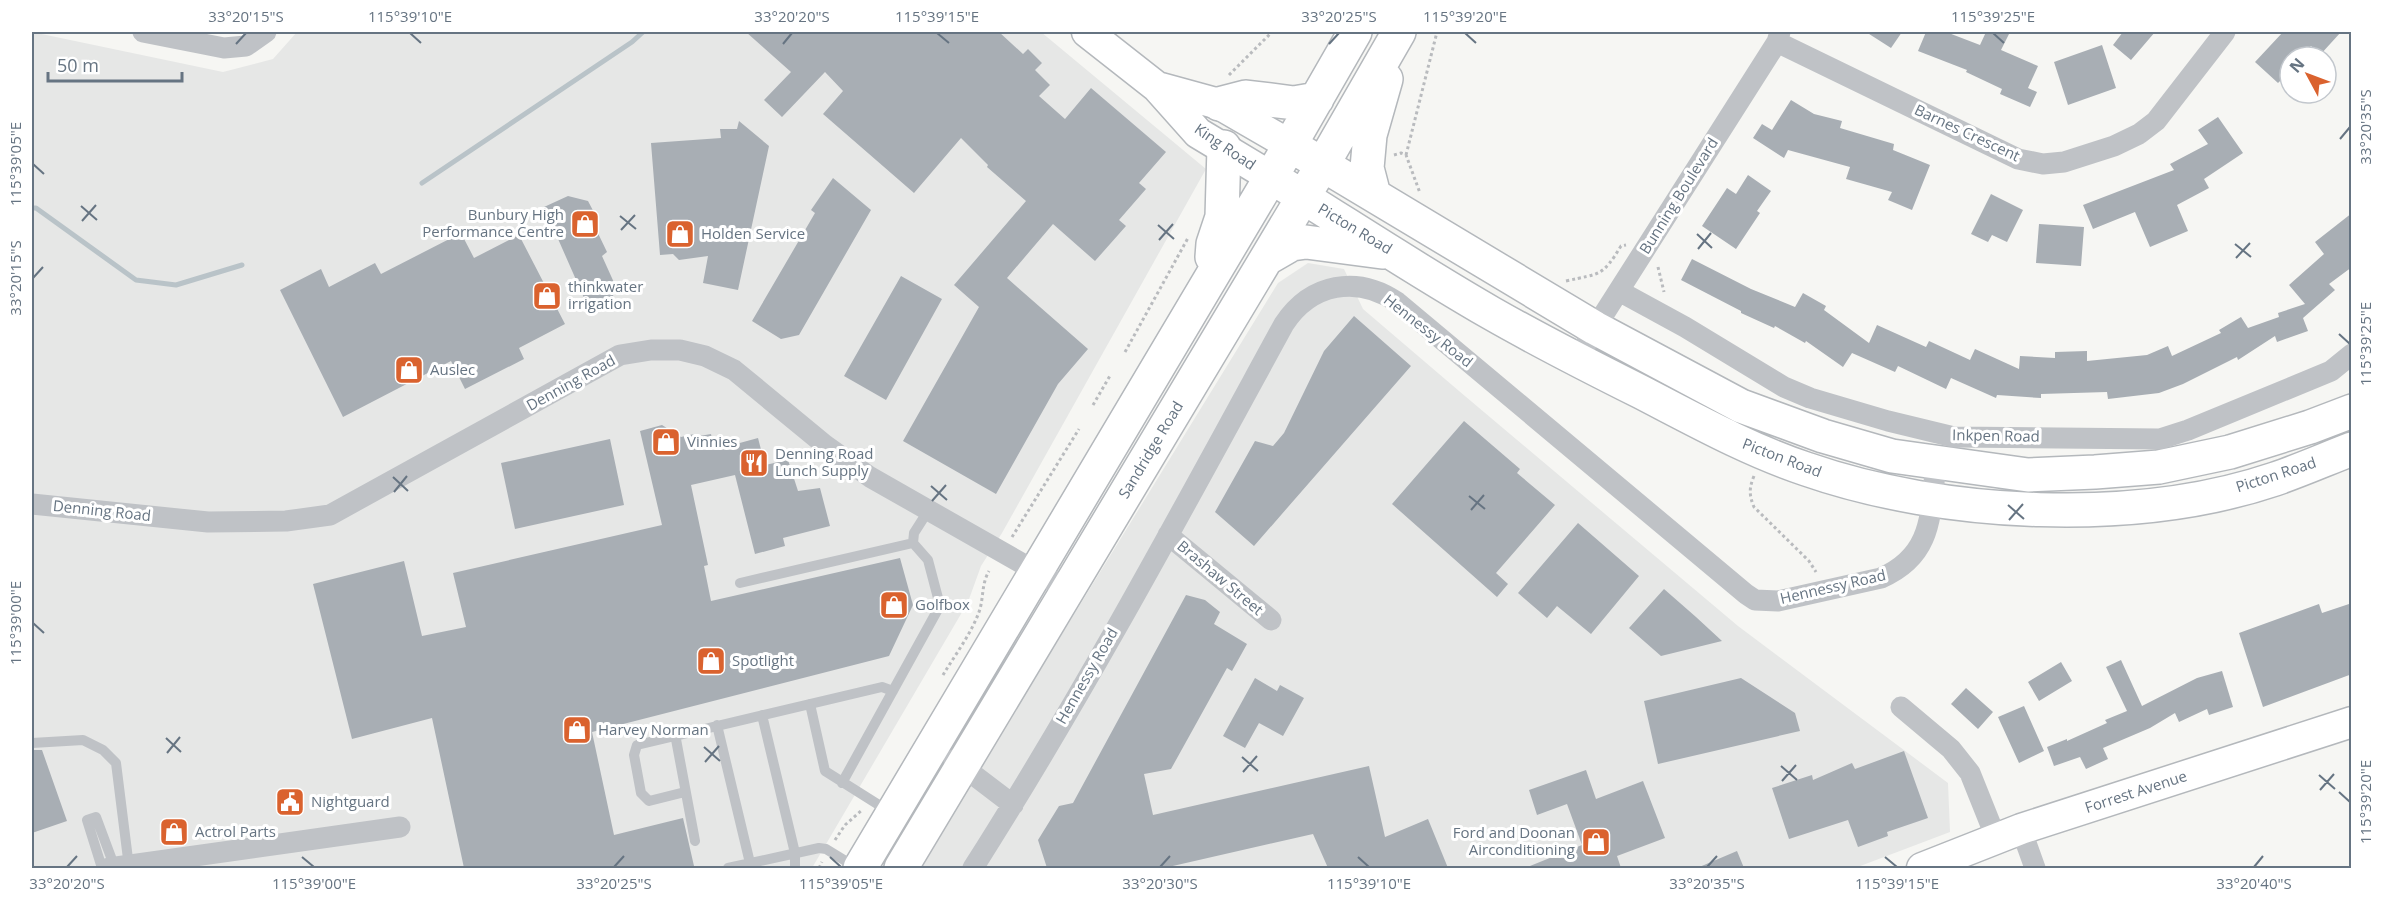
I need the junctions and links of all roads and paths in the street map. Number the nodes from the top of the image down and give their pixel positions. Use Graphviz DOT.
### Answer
graph roads {
  1 [pos="143,32"];
  2 [pos="266,32"];
  3 [pos="1087,32"];
  4 [pos="1272,32"];
  5 [pos="1355,32"];
  6 [pos="1399,32"];
  7 [pos="1437,32"];
  8 [pos="2225,32"];
  9 [pos="1778,37"];
  10 [pos="1157,87"];
  11 [pos="1224,89"];
  12 [pos="1317,99"];
  13 [pos="1290,145"];
  14 [pos="1224,147"];
  15 [pos="1406,155"];
  16 [pos="1389,156"];
  17 [pos="1323,164"];
  18 [pos="1271,177"];
  19 [pos="1374,195"];
  20 [pos="1423,196"];
  21 [pos="1304,197"];
  22 [pos="1190,234"];
  23 [pos="1631,248"];
  24 [pos="1396,254"];
  25 [pos="1266,259"];
  26 [pos="1653,261"];
  27 [pos="1210,280"];
  28 [pos="1558,280"];
  29 [pos="1619,291"];
  30 [pos="1665,295"];
  31 [pos="1595,328"];
  32 [pos="1125,352"];
  33 [pos="2352,354"];
  34 [pos="1577,360"];
  35 [pos="1111,374"];
  36 [pos="1093,405"];
  37 [pos="2352,411"];
  38 [pos="1079,429"];
  39 [pos="2352,449"];
  40 [pos="1936,464"];
  41 [pos="1058,465"];
  42 [pos="1758,466"];
  43 [pos="1065,469"];
  44 [pos="1931,501"];
  45 [pos="32,504"];
  46 [pos="928,511"];
  47 [pos="1168,535"];
  48 [pos="1011,539"];
  49 [pos="913,543"];
  50 [pos="989,571"];
  51 [pos="1035,572"];
  52 [pos="1818,580"];
  53 [pos="740,583"];
  54 [pos="1067,590"];
  55 [pos="1271,620"];
  56 [pos="940,681"];
  57 [pos="893,691"];
  58 [pos="810,704"];
  59 [pos="1900,707"];
  60 [pos="762,715"];
  61 [pos="2352,722"];
  62 [pos="717,725"];
  63 [pos="675,734"];
  64 [pos="32,743"];
  65 [pos="933,746"];
  66 [pos="963,766"];
  67 [pos="842,783"];
  68 [pos="685,792"];
  69 [pos="1013,805"];
  70 [pos="878,812"];
  71 [pos="400,827"];
  72 [pos="2008,834"];
  73 [pos="695,841"];
  74 [pos="834,842"];
  75 [pos="795,853"];
  76 [pos="750,863"];
  77 [pos="102,868"];
  78 [pos="118,868"];
  79 [pos="728,868"];
  80 [pos="795,868"];
  81 [pos="859,868"];
  82 [pos="901,868"];
  83 [pos="973,868"];
  84 [pos="1922,868"];
  85 [pos="2035,868"];
  1 -- 2 [label="street"];
  3 -- 10 [label="main road, King Road"];
  4 -- 11 [label="path"];
  5 -- 12 [label="main road"];
  6 -- 17 [label="main road, Sandridge Road"];
  6 -- 19 [label="main road"];
  7 -- 15 [label="path"];
  8 -- 9 [label="street, Barnes Crescent"];
  9 -- 29 [label="street, Bunning Boulevard"];
  10 -- 11 [label="main road, King Road"];
  10 -- 14 [label="main road, King Road"];
  11 -- 12 [label="main road"];
  11 -- 13 [label="main road, King Road"];
  12 -- 13 [label="main road"];
  13 -- 17 [label="main road"];
  13 -- 18 [label="main road"];
  14 -- 18 [label="main road, King Road"];
  14 -- 27 [label="main road"];
  15 -- 16 [label="path"];
  15 -- 20 [label="path"];
  17 -- 19 [label="main road"];
  17 -- 21 [label="main road, Sandridge Road"];
  18 -- 21 [label="main road, Picton Road"];
  18 -- 27 [label="main road"];
  19 -- 31 [label="main road"];
  21 -- 24 [label="main road, Picton Road"];
  21 -- 25 [label="main road, Sandridge Road"];
  22 -- 32 [label="path"];
  23 -- 28 [label="path"];
  24 -- 25 [label="main road"];
  24 -- 34 [label="main road, Picton Road"];
  25 -- 54 [label="main road, Sandridge Road"];
  26 -- 30 [label="path"];
  27 -- 51 [label="main road"];
  29 -- 31 [label="street, Bunning Boulevard"];
  29 -- 33 [label="street, Inkpen Road"];
  31 -- 34 [label="street, Bunning Boulevard"];
  31 -- 40 [label="main road"];
  34 -- 44 [label="main road, Picton Road"];
  35 -- 36 [label="path"];
  37 -- 40 [label="main road"];
  38 -- 41 [label="path"];
  39 -- 44 [label="main road, Picton Road"];
  40 -- 44 [label="street, Hennessy Road"];
  41 -- 43 [label="path"];
  41 -- 48 [label="path"];
  42 -- 52 [label="path"];
  44 -- 47 [label="street, Hennessy Road"];
  45 -- 46 [label="street, Denning Road"];
  46 -- 49 [label="lane"];
  46 -- 51 [label="street, Denning Road"];
  47 -- 55 [label="street, Brashaw Street"];
  47 -- 69 [label="street, Hennessy Road"];
  49 -- 53 [label="lane"];
  49 -- 57 [label="lane"];
  50 -- 56 [label="path"];
  51 -- 54 [label="street, Denning Road"];
  51 -- 65 [label="main road"];
  54 -- 66 [label="main road, Sandridge Road"];
  57 -- 58 [label="lane"];
  57 -- 67 [label="lane"];
  58 -- 60 [label="lane"];
  58 -- 67 [label="lane"];
  59 -- 72 [label="street"];
  60 -- 62 [label="lane"];
  60 -- 75 [label="lane"];
  61 -- 72 [label="main road, Forrest Avenue"];
  62 -- 63 [label="lane"];
  62 -- 76 [label="lane"];
  63 -- 68 [label="lane"];
  63 -- 68 [label="lane"];
  64 -- 78 [label="lane"];
  65 -- 66 [label="street"];
  65 -- 70 [label="main road"];
  66 -- 69 [label="street"];
  66 -- 82 [label="main road, Sandridge Road"];
  67 -- 70 [label="lane"];
  68 -- 73 [label="lane"];
  69 -- 83 [label="street, Hennessy Road"];
  70 -- 74 [label="path"];
  70 -- 81 [label="main road"];
  71 -- 78 [label="street"];
  72 -- 84 [label="main road, Forrest Avenue"];
  72 -- 85 [label="street"];
  75 -- 76 [label="lane"];
  75 -- 80 [label="lane"];
  75 -- 81 [label="lane"];
  76 -- 79 [label="lane"];
  77 -- 78 [label="lane"];
}
